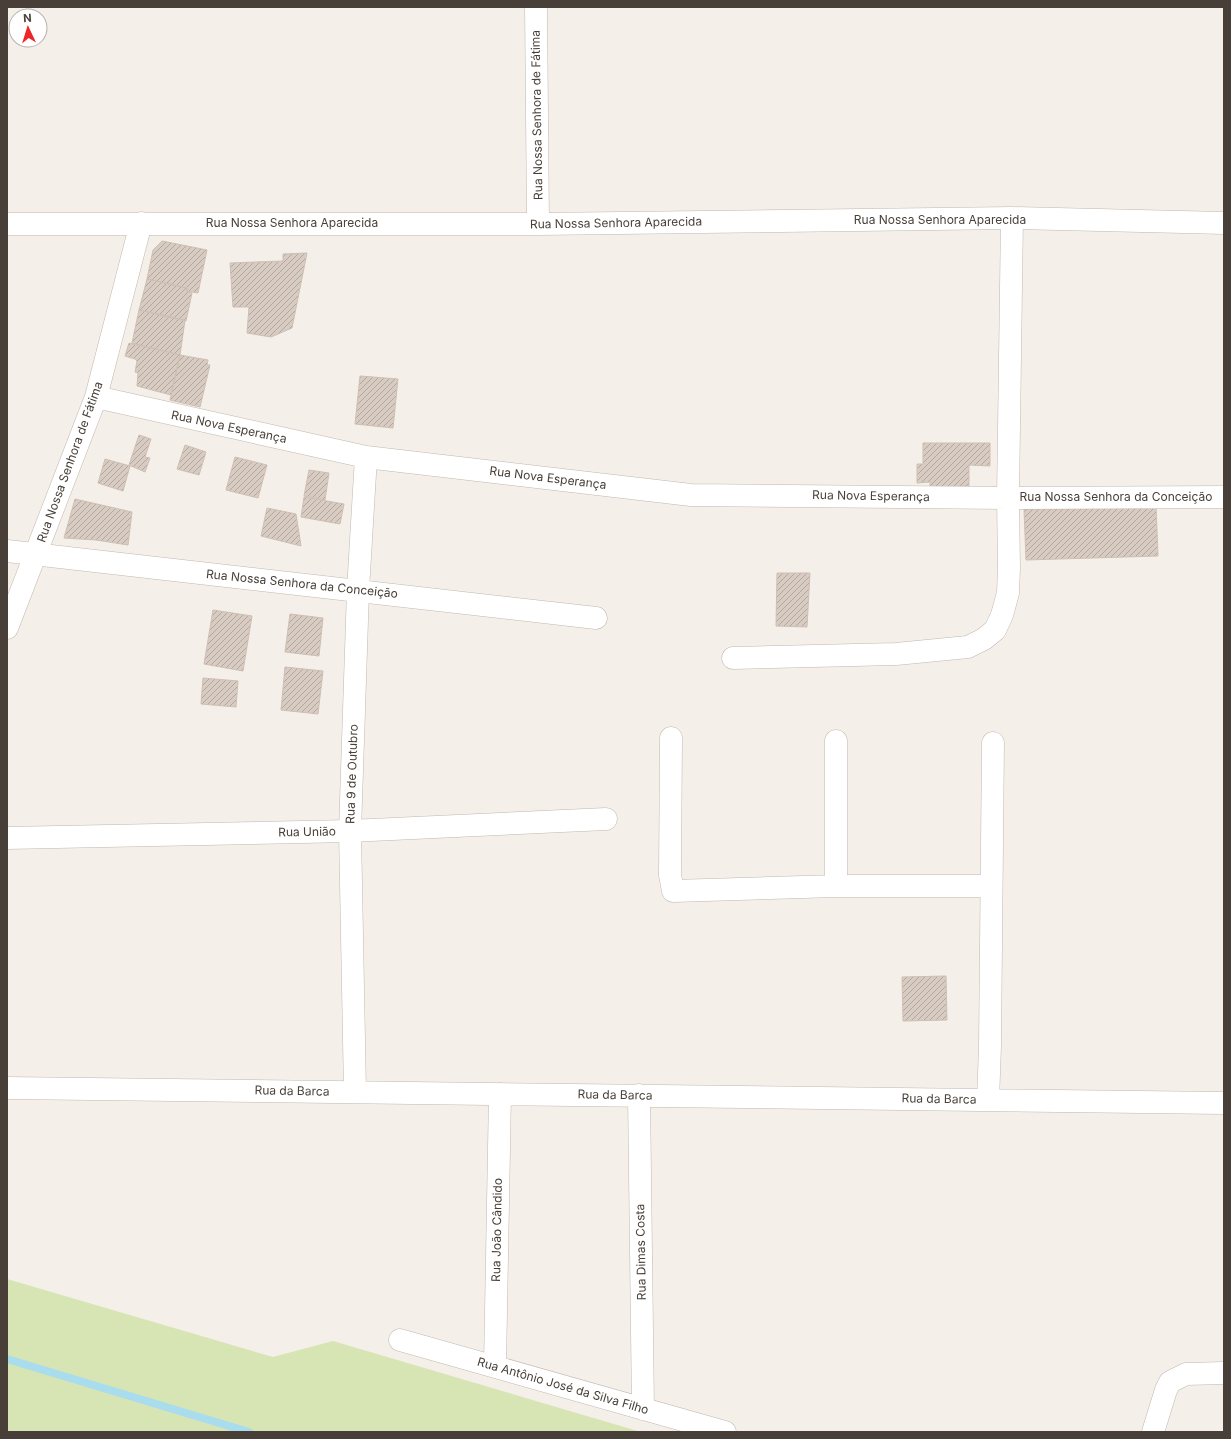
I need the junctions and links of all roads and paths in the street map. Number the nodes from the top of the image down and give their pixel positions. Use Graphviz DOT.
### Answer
graph roads {
  1 [pos="536,7"];
  2 [pos="1012,218"];
  3 [pos="141,223"];
  4 [pos="1224,223"];
  5 [pos="7,224"];
  6 [pos="538,224"];
  7 [pos="96,397"];
  8 [pos="366,457"];
  9 [pos="1224,497"];
  10 [pos="1008,498"];
  11 [pos="7,551"];
  12 [pos="36,555"];
  13 [pos="358,590"];
  14 [pos="596,618"];
  15 [pos="7,628"];
  16 [pos="733,658"];
  17 [pos="671,738"];
  18 [pos="836,741"];
  19 [pos="993,743"];
  20 [pos="606,819"];
  21 [pos="350,831"];
  22 [pos="7,838"];
  23 [pos="836,886"];
  24 [pos="991,886"];
  25 [pos="7,1088"];
  26 [pos="355,1092"];
  27 [pos="500,1094"];
  28 [pos="639,1095"];
  29 [pos="988,1100"];
  30 [pos="1224,1103"];
  31 [pos="400,1340"];
  32 [pos="494,1366"];
  33 [pos="1224,1373"];
  34 [pos="643,1409"];
  35 [pos="725,1432"];
  36 [pos="1153,1432"];
  1 -- 6 [label="street, Rua Nossa Senhora de Fátima"];
  2 -- 4 [label="street, Rua Nossa Senhora Aparecida"];
  2 -- 6 [label="street, Rua Nossa Senhora Aparecida"];
  2 -- 10 [label="street"];
  3 -- 5 [label="street, Rua Nossa Senhora Aparecida"];
  3 -- 6 [label="street, Rua Nossa Senhora Aparecida"];
  3 -- 7 [label="street, Rua Nossa Senhora de Fátima"];
  7 -- 8 [label="street, Rua Nova Esperança"];
  7 -- 12 [label="street, Rua Nossa Senhora de Fátima"];
  8 -- 10 [label="street, Rua Nova Esperança"];
  8 -- 13 [label="street, Rua 9 de Outubro"];
  9 -- 10 [label="street, Rua Nossa Senhora da Conceição"];
  10 -- 16 [label="street"];
  11 -- 12 [label="street, Rua Nossa Senhora da Conceição"];
  12 -- 13 [label="street, Rua Nossa Senhora da Conceição"];
  12 -- 15 [label="street, Rua Nossa Senhora de Fátima"];
  13 -- 14 [label="street, Rua Nossa Senhora da Conceição"];
  13 -- 21 [label="street, Rua 9 de Outubro"];
  17 -- 23 [label="street"];
  18 -- 23 [label="street"];
  19 -- 24 [label="street"];
  20 -- 21 [label="street, Rua União"];
  21 -- 22 [label="street, Rua União"];
  21 -- 26 [label="street, Rua 9 de Outubro"];
  23 -- 24 [label="street"];
  24 -- 29 [label="street"];
  25 -- 26 [label="street, Rua da Barca"];
  26 -- 27 [label="street, Rua da Barca"];
  27 -- 28 [label="street, Rua da Barca"];
  27 -- 32 [label="street, Rua João Cândido"];
  28 -- 29 [label="street, Rua da Barca"];
  28 -- 34 [label="street, Rua Dimas Costa"];
  29 -- 30 [label="street, Rua da Barca"];
  31 -- 32 [label="street, Rua Antônio José da Silva Filho"];
  32 -- 34 [label="street, Rua Antônio José da Silva Filho"];
  33 -- 36 [label="street"];
  34 -- 35 [label="street, Rua Antônio José da Silva Filho"];
}
